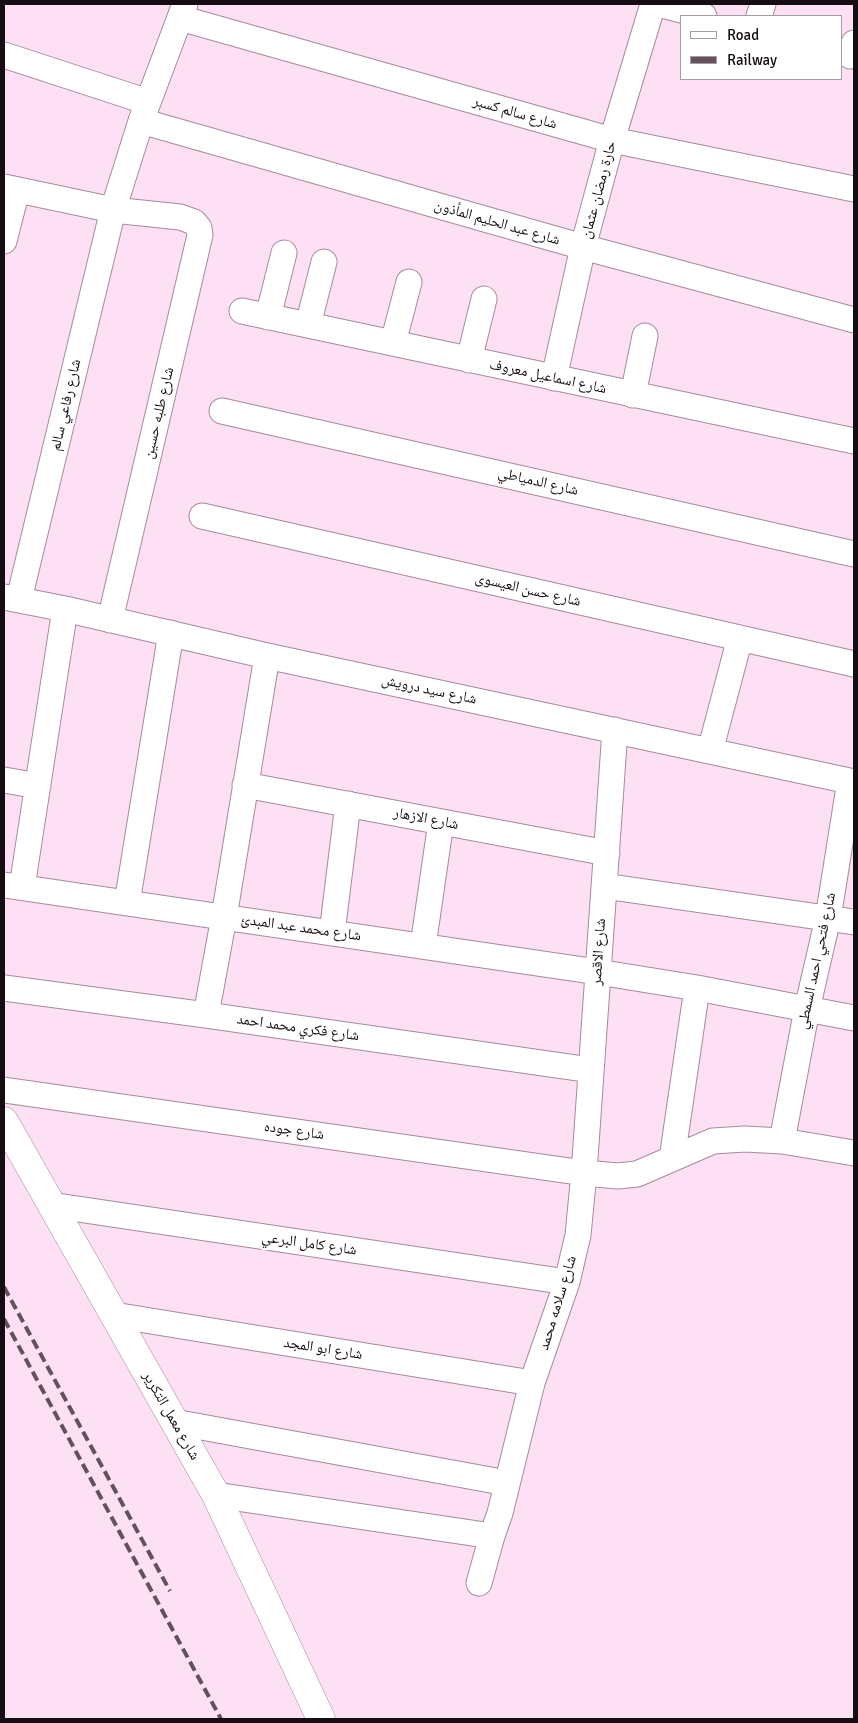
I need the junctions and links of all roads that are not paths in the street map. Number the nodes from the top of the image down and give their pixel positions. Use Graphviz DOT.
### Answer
graph roads {
  1 [pos="653,4"];
  2 [pos="658,4"];
  3 [pos="183,11"];
  4 [pos="700,15"];
  5 [pos="4,55"];
  6 [pos="145,112"];
  7 [pos="612,140"];
  8 [pos="10,189"];
  9 [pos="854,189"];
  10 [pos="113,210"];
  11 [pos="4,241"];
  12 [pos="583,247"];
  13 [pos="284,253"];
  14 [pos="324,262"];
  15 [pos="409,282"];
  16 [pos="484,299"];
  17 [pos="242,311"];
  18 [pos="268,317"];
  19 [pos="854,320"];
  20 [pos="308,325"];
  21 [pos="645,336"];
  22 [pos="393,343"];
  23 [pos="469,360"];
  24 [pos="554,378"];
  25 [pos="633,395"];
  26 [pos="222,411"];
  27 [pos="854,441"];
  28 [pos="202,516"];
  29 [pos="854,554"];
  30 [pos="12,598"];
  31 [pos="65,609"];
  32 [pos="110,620"];
  33 [pos="171,633"];
  34 [pos="740,638"];
  35 [pos="268,656"];
  36 [pos="854,664"];
  37 [pos="615,730"];
  38 [pos="710,750"];
  39 [pos="4,780"];
  40 [pos="852,781"];
  41 [pos="245,785"];
  42 [pos="38,786"];
  43 [pos="348,804"];
  44 [pos="441,822"];
  45 [pos="607,853"];
  46 [pos="13,886"];
  47 [pos="604,886"];
  48 [pos="127,902"];
  49 [pos="224,917"];
  50 [pos="828,918"];
  51 [pos="854,922"];
  52 [pos="332,933"];
  53 [pos="423,946"];
  54 [pos="598,972"];
  55 [pos="4,988"];
  56 [pos="697,988"];
  57 [pos="807,1009"];
  58 [pos="206,1015"];
  59 [pos="854,1018"];
  60 [pos="591,1070"];
  61 [pos="4,1090"];
  62 [pos="4,1121"];
  63 [pos="782,1141"];
  64 [pos="854,1153"];
  65 [pos="672,1159"];
  66 [pos="584,1173"];
  67 [pos="51,1205"];
  68 [pos="567,1282"];
  69 [pos="114,1315"];
  70 [pos="532,1383"];
  71 [pos="174,1422"];
  72 [pos="507,1483"];
  73 [pos="216,1495"];
  74 [pos="492,1536"];
  75 [pos="479,1583"];
  76 [pos="321,1719"];
  1 -- 7 [label="street, حارة رمضان عثمان"];
  2 -- 4 [label="street"];
  3 -- 6 [label="street, شارع رفاعي سالم"];
  3 -- 7 [label="street, شارع سالم كسبر"];
  5 -- 6 [label="street, شارع عبد الحليم المأذون"];
  6 -- 10 [label="street, شارع رفاعي سالم"];
  6 -- 12 [label="street, شارع عبد الحليم المأذون"];
  7 -- 9 [label="street, شارع سالم كسبر"];
  7 -- 12 [label="street, حارة رمضان عثمان"];
  8 -- 10 [label="street"];
  8 -- 11 [label="street"];
  10 -- 30 [label="street, شارع رفاعي سالم"];
  10 -- 32 [label="street, شارع طلبه حسين"];
  12 -- 19 [label="street, شارع عبد الحليم المأذون"];
  12 -- 24 [label="street, حارة رمضان عثمان"];
  13 -- 18 [label="street"];
  14 -- 20 [label="street"];
  15 -- 22 [label="street"];
  16 -- 23 [label="street"];
  17 -- 18 [label="street, شارع اسماعيل معروف"];
  18 -- 20 [label="street, شارع اسماعيل معروف"];
  20 -- 22 [label="street, شارع اسماعيل معروف"];
  21 -- 25 [label="street"];
  22 -- 23 [label="street, شارع اسماعيل معروف"];
  23 -- 24 [label="street, شارع اسماعيل معروف"];
  24 -- 25 [label="street, شارع اسماعيل معروف"];
  25 -- 27 [label="street, شارع اسماعيل معروف"];
  26 -- 29 [label="street, شارع الدمياطي"];
  28 -- 34 [label="street, شارع حسن العيسوى"];
  30 -- 31 [label="street, شارع سيد درويش"];
  31 -- 32 [label="street, شارع سيد درويش"];
  31 -- 42 [label="street"];
  32 -- 33 [label="street, شارع سيد درويش"];
  33 -- 35 [label="street, شارع سيد درويش"];
  33 -- 48 [label="street"];
  34 -- 36 [label="street, شارع حسن العيسوى"];
  34 -- 38 [label="street"];
  35 -- 37 [label="street, شارع سيد درويش"];
  35 -- 41 [label="street"];
  37 -- 38 [label="street, شارع سيد درويش"];
  37 -- 45 [label="street, شارع الاقصر"];
  38 -- 40 [label="street, شارع سيد درويش"];
  39 -- 42 [label="street"];
  40 -- 50 [label="street, شارع فتحي احمد السمطي"];
  41 -- 43 [label="street, شارع الازهار"];
  41 -- 49 [label="street"];
  42 -- 46 [label="street"];
  43 -- 44 [label="street, شارع الازهار"];
  43 -- 52 [label="street"];
  44 -- 45 [label="street, شارع الازهار"];
  44 -- 53 [label="street"];
  45 -- 47 [label="street, شارع الاقصر"];
  46 -- 48 [label="street, شارع محمد عبد المبدئ"];
  47 -- 50 [label="street"];
  47 -- 54 [label="street, شارع الاقصر"];
  48 -- 49 [label="street, شارع محمد عبد المبدئ"];
  49 -- 52 [label="street, شارع محمد عبد المبدئ"];
  49 -- 58 [label="street"];
  50 -- 51 [label="street"];
  50 -- 57 [label="street, شارع فتحي احمد السمطي"];
  52 -- 53 [label="street, شارع محمد عبد المبدئ"];
  53 -- 54 [label="street, شارع محمد عبد المبدئ"];
  54 -- 56 [label="street, شارع محمد عبد المبدئ"];
  54 -- 60 [label="street, شارع الاقصر"];
  55 -- 58 [label="street, شارع فكري محمد احمد"];
  56 -- 57 [label="street, شارع محمد عبد المبدئ"];
  56 -- 65 [label="street"];
  57 -- 59 [label="street, شارع محمد عبد المبدئ"];
  57 -- 63 [label="street, شارع فتحي احمد السمطي"];
  58 -- 60 [label="street, شارع فكري محمد احمد"];
  60 -- 66 [label="street, شارع الاقصر"];
  61 -- 66 [label="street, شارع جوده"];
  62 -- 67 [label="street, شارع معمل التكرير"];
  63 -- 64 [label="street"];
  63 -- 65 [label="street"];
  65 -- 66 [label="street"];
  66 -- 68 [label="street, شارع سلامه محمد"];
  67 -- 68 [label="street, شارع كامل البرعي"];
  67 -- 69 [label="street, شارع معمل التكرير"];
  68 -- 70 [label="street, شارع سلامه محمد"];
  69 -- 70 [label="street, شارع ابو المجد"];
  69 -- 71 [label="street, شارع معمل التكرير"];
  70 -- 72 [label="street, شارع سلامه محمد"];
  71 -- 72 [label="street"];
  71 -- 73 [label="street, شارع معمل التكرير"];
  72 -- 74 [label="street, شارع سلامه محمد"];
  73 -- 74 [label="street"];
  73 -- 76 [label="street, شارع معمل التكرير"];
  74 -- 75 [label="street, شارع سلامه محمد"];
}
